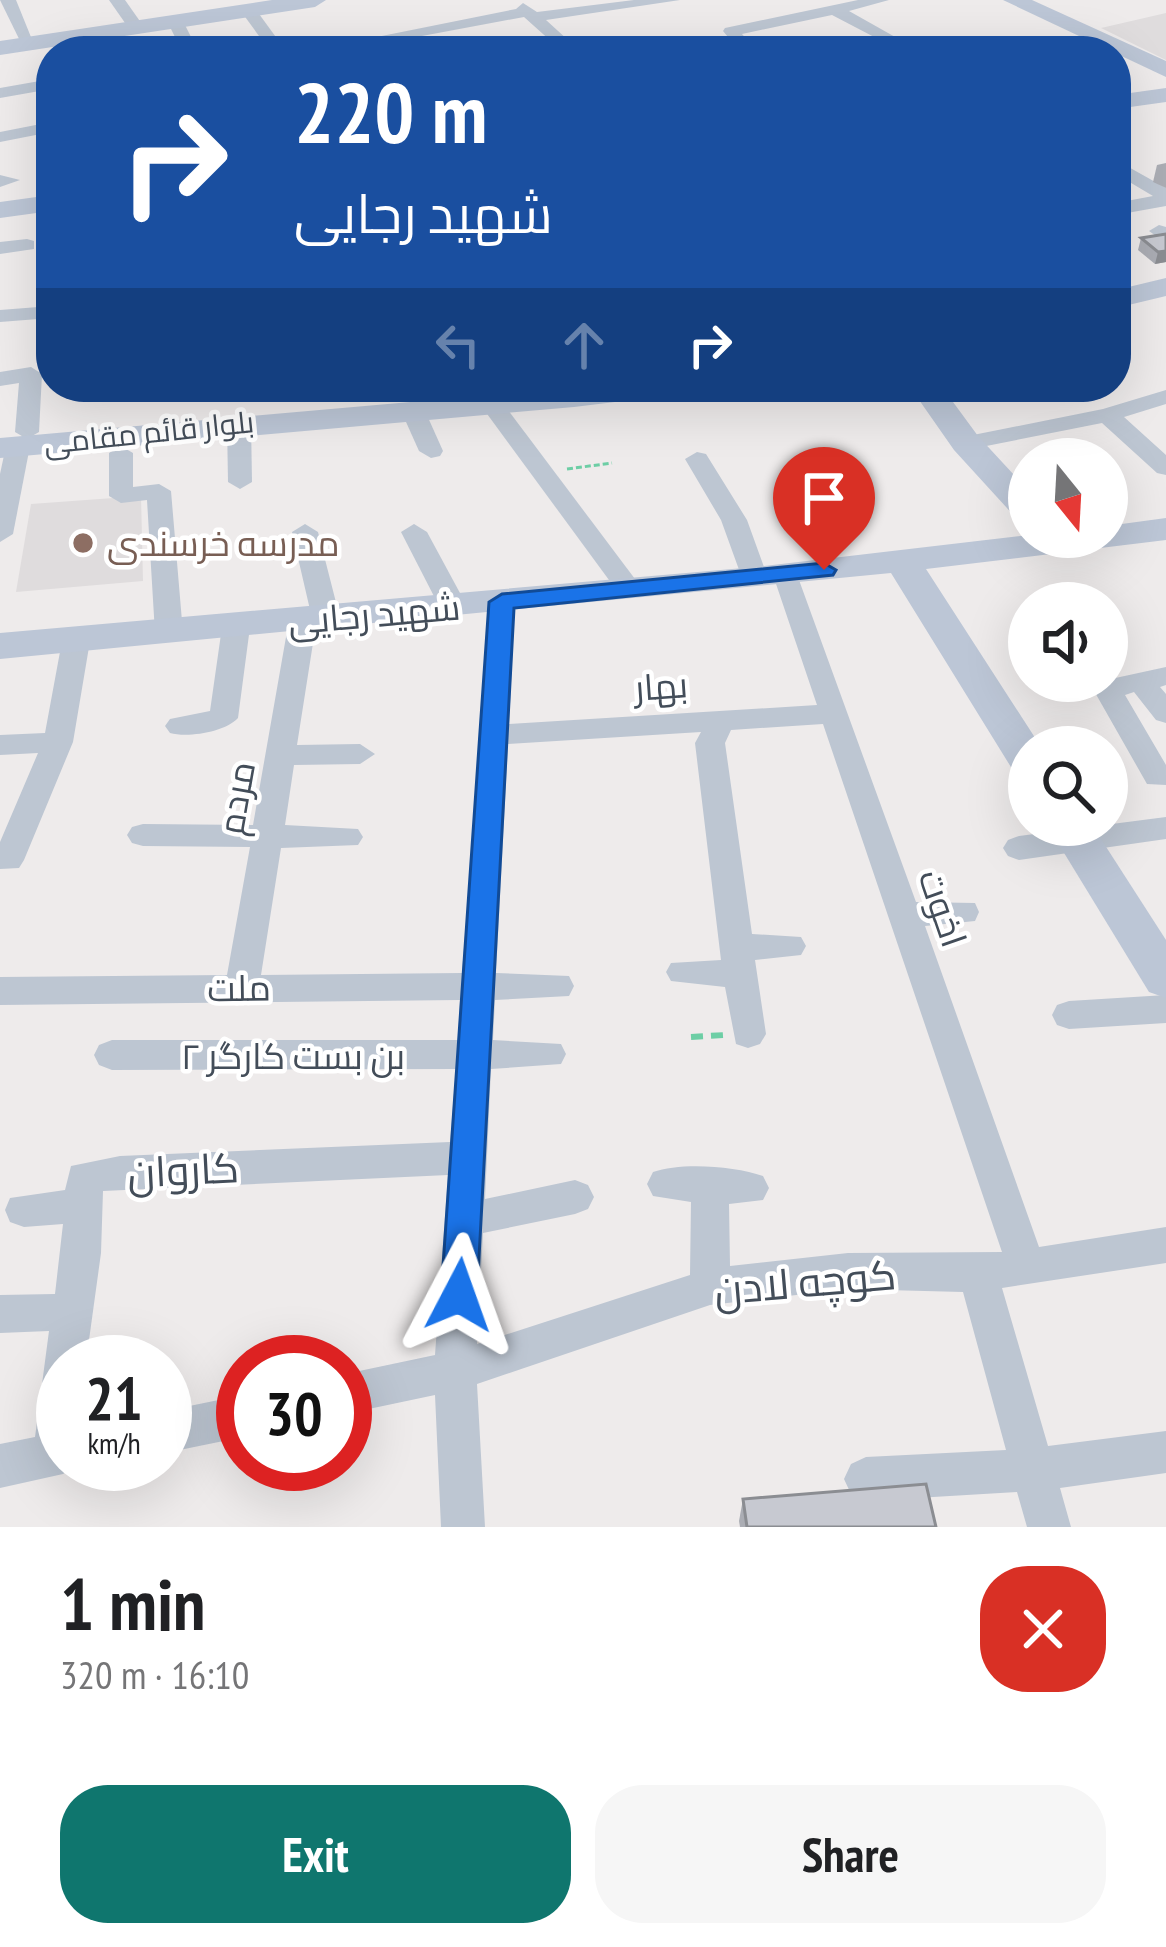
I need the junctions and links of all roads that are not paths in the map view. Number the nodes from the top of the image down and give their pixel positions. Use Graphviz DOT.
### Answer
graph roads {
  1 [pos="8,0"];
  2 [pos="117,0"];
  3 [pos="309,0"];
  4 [pos="672,0"];
  5 [pos="881,0"];
  6 [pos="1014,0"];
  7 [pos="248,10"];
  8 [pos="526,10"];
  9 [pos="835,10"];
  10 [pos="175,21"];
  11 [pos="136,27"];
  12 [pos="79,36"];
  13 [pos="182,36"];
  14 [pos="267,36"];
  15 [pos="392,36"];
  16 [pos="555,36"];
  17 [pos="734,36"];
  18 [pos="885,36"];
  19 [pos="1092,36"];
  20 [pos="36,43"];
  21 [pos="29,44"];
  22 [pos="0,48"];
  23 [pos="1131,54"];
  24 [pos="1166,70"];
  25 [pos="36,87"];
  26 [pos="0,93"];
  27 [pos="1166,95"];
  28 [pos="1131,100"];
  29 [pos="36,131"];
  30 [pos="0,137"];
  31 [pos="1131,176"];
  32 [pos="1166,198"];
  33 [pos="36,205"];
  34 [pos="1131,205"];
  35 [pos="0,210"];
  36 [pos="27,245"];
  37 [pos="0,248"];
  38 [pos="1166,274"];
  39 [pos="1131,282"];
  40 [pos="1166,287"];
  41 [pos="1131,295"];
  42 [pos="36,313"];
  43 [pos="0,316"];
  44 [pos="0,379"];
  45 [pos="1166,397"];
  46 [pos="442,402"];
  47 [pos="462,402"];
  48 [pos="488,402"];
  49 [pos="937,402"];
  50 [pos="374,410"];
  51 [pos="414,413"];
  52 [pos="1107,416"];
  53 [pos="239,423"];
  54 [pos="11,440"];
  55 [pos="966,443"];
  56 [pos="430,451"];
  57 [pos="122,453"];
  58 [pos="698,458"];
  59 [pos="1166,468"];
  60 [pos="241,482"];
  61 [pos="1008,489"];
  62 [pos="1166,529"];
  63 [pos="1128,530"];
  64 [pos="305,532"];
  65 [pos="414,532"];
  66 [pos="0,534"];
  67 [pos="1008,547"];
  68 [pos="902,561"];
  69 [pos="771,577"];
  70 [pos="629,590"];
  71 [pos="502,602"];
  72 [pos="453,606"];
  73 [pos="314,619"];
  74 [pos="236,627"];
  75 [pos="170,633"];
  76 [pos="76,641"];
  77 [pos="0,646"];
  78 [pos="1154,679"];
  79 [pos="1166,713"];
  80 [pos="834,714"];
  81 [pos="722,721"];
  82 [pos="180,726"];
  83 [pos="1008,729"];
  84 [pos="493,736"];
  85 [pos="58,742"];
  86 [pos="0,745"];
  87 [pos="360,754"];
  88 [pos="283,755"];
  89 [pos="1158,777"];
  90 [pos="1166,828"];
  91 [pos="1128,830"];
  92 [pos="143,836"];
  93 [pos="268,837"];
  94 [pos="347,837"];
  95 [pos="1027,846"];
  96 [pos="1083,846"];
  97 [pos="1019,848"];
  98 [pos="8,860"];
  99 [pos="963,912"];
  100 [pos="904,915"];
  101 [pos="789,946"];
  102 [pos="1158,952"];
  103 [pos="738,961"];
  104 [pos="683,972"];
  105 [pos="478,986"];
  106 [pos="557,986"];
  107 [pos="242,988"];
  108 [pos="0,991"];
  109 [pos="1166,1009"];
  110 [pos="1069,1015"];
  111 [pos="748,1034"];
  112 [pos="548,1054"];
  113 [pos="112,1055"];
  114 [pos="474,1057"];
  115 [pos="467,1159"];
  116 [pos="666,1184"];
  117 [pos="710,1186"];
  118 [pos="750,1188"];
  119 [pos="575,1197"];
  120 [pos="83,1205"];
  121 [pos="24,1210"];
  122 [pos="464,1220"];
  123 [pos="1166,1246"];
  124 [pos="1027,1268"];
  125 [pos="978,1274"];
  126 [pos="710,1287"];
  127 [pos="72,1312"];
  128 [pos="0,1314"];
  129 [pos="69,1335"];
  130 [pos="454,1371"];
  131 [pos="372,1388"];
  132 [pos="1166,1452"];
  133 [pos="36,1459"];
  134 [pos="0,1466"];
  135 [pos="1032,1470"];
  136 [pos="866,1479"];
  137 [pos="463,1527"];
  138 [pos="1048,1527"];
  1 -- 21 [label="street"];
  2 -- 11 [label="street"];
  3 -- 7 [label="main road"];
  4 -- 8 [label="street"];
  5 -- 9 [label="street"];
  6 -- 19 [label="main road"];
  7 -- 10 [label="main road"];
  7 -- 14 [label="street"];
  8 -- 15 [label="street"];
  8 -- 16 [label="street"];
  9 -- 17 [label="street"];
  9 -- 18 [label="street"];
  10 -- 11 [label="main road"];
  10 -- 13 [label="street"];
  11 -- 12 [label="main road"];
  20 -- 21 [label="main road"];
  21 -- 22 [label="main road"];
  23 -- 24 [label="main road"];
  25 -- 26 [label="street"];
  27 -- 28 [label="main road"];
  29 -- 30 [label="street"];
  31 -- 32 [label="street"];
  32 -- 34 [label="street"];
  33 -- 35 [label="main road"];
  36 -- 37 [label="street"];
  38 -- 39 [label="main road"];
  40 -- 41 [label="main road"];
  42 -- 43 [label="street"];
  44 -- 54 [label="street"];
  45 -- 52 [label="street"];
  46 -- 50 [label="main road, بلوار قائم مقامی"];
  47 -- 51 [label="main road, بلوار قائم مقامی"];
  48 -- 70 [label="street"];
  49 -- 55 [label="main road"];
  50 -- 51 [label="main road, بلوار قائم مقامی"];
  50 -- 53 [label="main road, بلوار قائم مقامی"];
  50 -- 54 [label="main road, بلوار قائم مقامی"];
  51 -- 56 [label="street"];
  52 -- 55 [label="street"];
  52 -- 59 [label="street"];
  53 -- 54 [label="main road, بلوار قائم مقامی"];
  53 -- 60 [label="street"];
  54 -- 66 [label="street"];
  55 -- 61 [label="main road"];
  57 -- 75 [label="street"];
  58 -- 69 [label="street, اخوت"];
  62 -- 63 [label="main road, شهید رجایی"];
  64 -- 73 [label="street"];
  65 -- 72 [label="street"];
  67 -- 68 [label="main road, شهید رجایی"];
  68 -- 69 [label="main road, شهید رجایی"];
  68 -- 83 [label="main road"];
  69 -- 70 [label="main road, شهید رجایی"];
  69 -- 80 [label="street, اخوت"];
  70 -- 71 [label="main road, شهید رجایی"];
  71 -- 72 [label="main road, شهید رجایی"];
  71 -- 84 [label="street"];
  72 -- 73 [label="main road, شهید رجایی"];
  73 -- 74 [label="main road, شهید رجایی"];
  73 -- 88 [label="street, مردم"];
  74 -- 75 [label="main road, شهید رجایی"];
  74 -- 82 [label="street"];
  75 -- 76 [label="main road, شهید رجایی"];
  76 -- 77 [label="main road, شهید رجایی"];
  76 -- 85 [label="street"];
  78 -- 79 [label="street"];
  78 -- 89 [label="street"];
  80 -- 81 [label="street, بهار"];
  80 -- 100 [label="street, اخوت"];
  81 -- 84 [label="street, بهار"];
  81 -- 103 [label="street"];
  84 -- 105 [label="street"];
  85 -- 86 [label="street"];
  85 -- 98 [label="street"];
  87 -- 88 [label="street"];
  88 -- 93 [label="street, مردم"];
  90 -- 91 [label="street"];
  92 -- 93 [label="street"];
  93 -- 94 [label="street"];
  93 -- 107 [label="street, مردم"];
  95 -- 97 [label="street"];
  96 -- 102 [label="main road"];
  99 -- 100 [label="street"];
  100 -- 124 [label="street, اخوت"];
  101 -- 103 [label="street"];
  103 -- 104 [label="street"];
  103 -- 111 [label="street"];
  105 -- 106 [label="street, ملت"];
  105 -- 107 [label="street, ملت"];
  105 -- 114 [label="street"];
  107 -- 108 [label="street, ملت"];
  109 -- 110 [label="street"];
  112 -- 114 [label="street, بن بست کارگر ۲"];
  113 -- 114 [label="street, بن بست کارگر ۲"];
  114 -- 115 [label="street"];
  115 -- 120 [label="street, کاروان"];
  115 -- 122 [label="street"];
  116 -- 117 [label="street"];
  117 -- 118 [label="street"];
  117 -- 126 [label="street"];
  119 -- 122 [label="street"];
  120 -- 121 [label="street"];
  120 -- 127 [label="street, کاروان"];
  122 -- 130 [label="street"];
  123 -- 124 [label="street, کوچه لادن"];
  124 -- 125 [label="street, کوچه لادن"];
  125 -- 126 [label="street, کوچه لادن"];
  125 -- 135 [label="street"];
  126 -- 130 [label="street, کوچه لادن"];
  127 -- 128 [label="street"];
  127 -- 129 [label="street, کاروان"];
  130 -- 131 [label="street, کوچه لادن"];
  130 -- 137 [label="street"];
  132 -- 135 [label="street"];
  133 -- 134 [label="street"];
  135 -- 136 [label="street"];
  135 -- 138 [label="street"];
}
